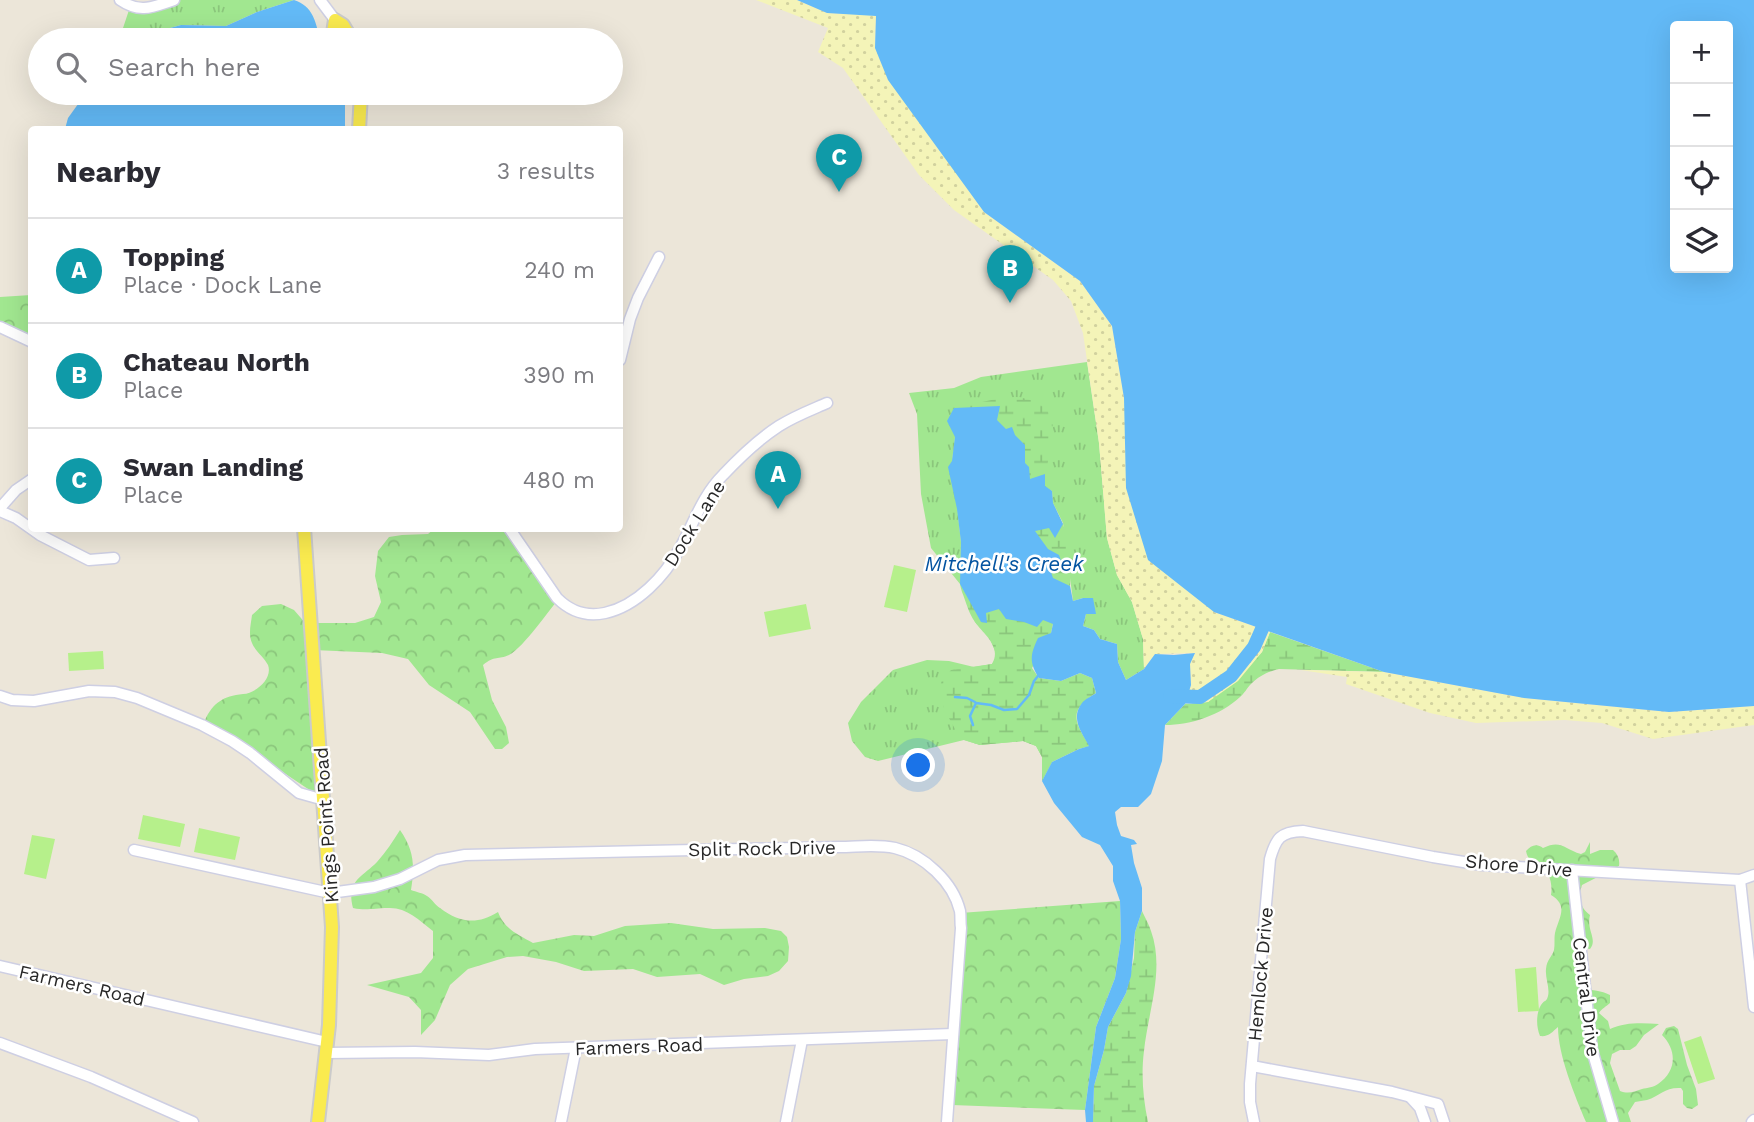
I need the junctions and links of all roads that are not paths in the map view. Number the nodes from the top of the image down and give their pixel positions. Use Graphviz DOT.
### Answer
graph roads {
  1 [pos="120,0"];
  2 [pos="174,0"];
  3 [pos="320,0"];
  4 [pos="335,20"];
  5 [pos="334,28"];
  6 [pos="345,28"];
  7 [pos="360,105"];
  8 [pos="359,126"];
  9 [pos="659,257"];
  10 [pos="0,327"];
  11 [pos="28,340"];
  12 [pos="623,348"];
  13 [pos="827,403"];
  14 [pos="28,482"];
  15 [pos="0,509"];
  16 [pos="28,526"];
  17 [pos="36,532"];
  18 [pos="304,532"];
  19 [pos="512,532"];
  20 [pos="114,558"];
  21 [pos="0,696"];
  22 [pos="324,800"];
  23 [pos="1286,833"];
  24 [pos="134,850"];
  25 [pos="1572,870"];
  26 [pos="1754,875"];
  27 [pos="1740,880"];
  28 [pos="330,893"];
  29 [pos="0,966"];
  30 [pos="1754,1007"];
  31 [pos="953,1034"];
  32 [pos="802,1040"];
  33 [pos="0,1043"];
  34 [pos="327,1048"];
  35 [pos="576,1048"];
  36 [pos="1252,1066"];
  37 [pos="1410,1097"];
  38 [pos="193,1122"];
  39 [pos="318,1122"];
  40 [pos="561,1122"];
  41 [pos="786,1122"];
  42 [pos="947,1122"];
  43 [pos="1254,1122"];
  44 [pos="1425,1122"];
  45 [pos="1444,1122"];
  46 [pos="1613,1122"];
  1 -- 2 [label="street"];
  3 -- 4 [label="street"];
  4 -- 5 [label="main road"];
  4 -- 6 [label="main road"];
  7 -- 8 [label="main road"];
  9 -- 12 [label="street"];
  10 -- 11 [label="street"];
  13 -- 19 [label="street, Dock Lane"];
  14 -- 15 [label="street"];
  15 -- 16 [label="street"];
  17 -- 20 [label="street"];
  18 -- 22 [label="main road, Kings Point Road"];
  21 -- 22 [label="street"];
  22 -- 28 [label="main road, Kings Point Road"];
  23 -- 25 [label="street, Shore Drive"];
  23 -- 36 [label="street, Hemlock Drive"];
  24 -- 28 [label="street"];
  25 -- 27 [label="street, Shore Drive"];
  25 -- 46 [label="street, Central Drive"];
  26 -- 27 [label="street, Shore Drive"];
  27 -- 30 [label="street"];
  28 -- 31 [label="street, Split Rock Drive"];
  28 -- 34 [label="main road, Kings Point Road"];
  29 -- 34 [label="street, Farmers Road"];
  31 -- 32 [label="street, Farmers Road"];
  31 -- 42 [label="street, Split Rock Drive"];
  32 -- 35 [label="street, Farmers Road"];
  32 -- 41 [label="street"];
  33 -- 38 [label="street"];
  34 -- 35 [label="street, Farmers Road"];
  34 -- 39 [label="main road, Kings Point Road"];
  35 -- 40 [label="street"];
  36 -- 37 [label="street"];
  36 -- 43 [label="street, Hemlock Drive"];
  37 -- 44 [label="street"];
  37 -- 45 [label="street"];
}
